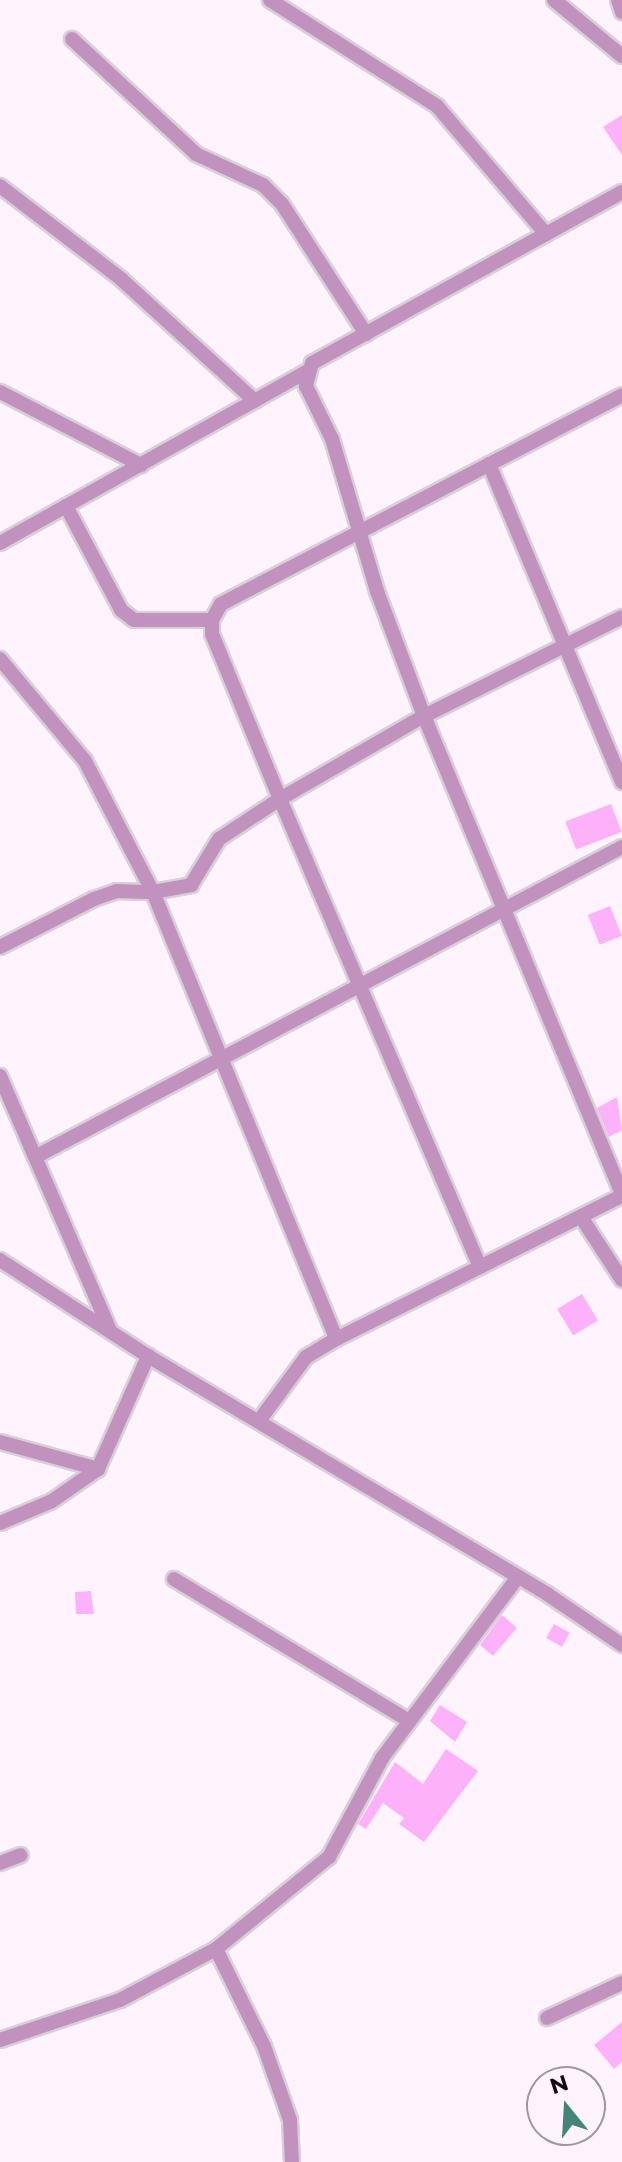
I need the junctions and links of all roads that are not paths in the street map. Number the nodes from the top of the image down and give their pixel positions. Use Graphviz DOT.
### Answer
graph roads {
  1 [pos="270,0"];
  2 [pos="554,0"];
  3 [pos="618,0"];
  4 [pos="622,12"];
  5 [pos="72,39"];
  6 [pos="622,56"];
  7 [pos="0,186"];
  8 [pos="622,192"];
  9 [pos="546,234"];
  10 [pos="366,334"];
  11 [pos="306,372"];
  12 [pos="0,392"];
  13 [pos="622,395"];
  14 [pos="255,401"];
  15 [pos="489,464"];
  16 [pos="141,465"];
  17 [pos="66,506"];
  18 [pos="360,532"];
  19 [pos="0,543"];
  20 [pos="622,617"];
  21 [pos="212,620"];
  22 [pos="564,646"];
  23 [pos="0,659"];
  24 [pos="424,716"];
  25 [pos="622,782"];
  26 [pos="280,799"];
  27 [pos="622,847"];
  28 [pos="153,892"];
  29 [pos="501,910"];
  30 [pos="0,947"];
  31 [pos="360,987"];
  32 [pos="223,1062"];
  33 [pos="0,1076"];
  34 [pos="35,1157"];
  35 [pos="622,1195"];
  36 [pos="581,1217"];
  37 [pos="0,1260"];
  38 [pos="480,1267"];
  39 [pos="622,1280"];
  40 [pos="111,1332"];
  41 [pos="336,1339"];
  42 [pos="148,1356"];
  43 [pos="259,1421"];
  44 [pos="0,1442"];
  45 [pos="98,1469"];
  46 [pos="0,1523"];
  47 [pos="518,1577"];
  48 [pos="174,1579"];
  49 [pos="622,1645"];
  50 [pos="408,1720"];
  51 [pos="21,1855"];
  52 [pos="0,1863"];
  53 [pos="216,1949"];
  54 [pos="622,1983"];
  55 [pos="547,2018"];
  56 [pos="0,2040"];
  57 [pos="292,2162"];
  1 -- 9 [label="street"];
  2 -- 6 [label="street"];
  3 -- 4 [label="street"];
  5 -- 10 [label="street"];
  7 -- 14 [label="street"];
  8 -- 9 [label="street"];
  9 -- 10 [label="street"];
  10 -- 11 [label="street"];
  11 -- 14 [label="street"];
  11 -- 18 [label="street"];
  12 -- 16 [label="street"];
  13 -- 15 [label="street"];
  14 -- 16 [label="street"];
  15 -- 18 [label="street"];
  15 -- 22 [label="street"];
  16 -- 17 [label="street"];
  17 -- 19 [label="street"];
  17 -- 21 [label="street"];
  18 -- 21 [label="street"];
  18 -- 24 [label="street"];
  20 -- 22 [label="street"];
  21 -- 26 [label="street"];
  22 -- 24 [label="street"];
  22 -- 25 [label="street"];
  23 -- 28 [label="street"];
  24 -- 26 [label="street"];
  24 -- 29 [label="street"];
  26 -- 28 [label="street"];
  26 -- 31 [label="street"];
  27 -- 29 [label="street"];
  28 -- 30 [label="street"];
  28 -- 32 [label="street"];
  29 -- 31 [label="street"];
  29 -- 35 [label="street"];
  31 -- 32 [label="street"];
  31 -- 38 [label="street"];
  32 -- 34 [label="street"];
  32 -- 41 [label="street"];
  33 -- 34 [label="street"];
  34 -- 40 [label="street"];
  35 -- 36 [label="street"];
  36 -- 38 [label="street"];
  36 -- 39 [label="street"];
  37 -- 40 [label="street"];
  38 -- 41 [label="street"];
  40 -- 42 [label="street"];
  41 -- 43 [label="street"];
  42 -- 43 [label="street"];
  42 -- 45 [label="street"];
  43 -- 47 [label="street"];
  44 -- 45 [label="street"];
  45 -- 46 [label="street"];
  47 -- 49 [label="street"];
  47 -- 50 [label="street"];
  48 -- 50 [label="street"];
  50 -- 53 [label="street"];
  51 -- 52 [label="street"];
  53 -- 56 [label="street"];
  53 -- 57 [label="street"];
  54 -- 55 [label="street"];
}
